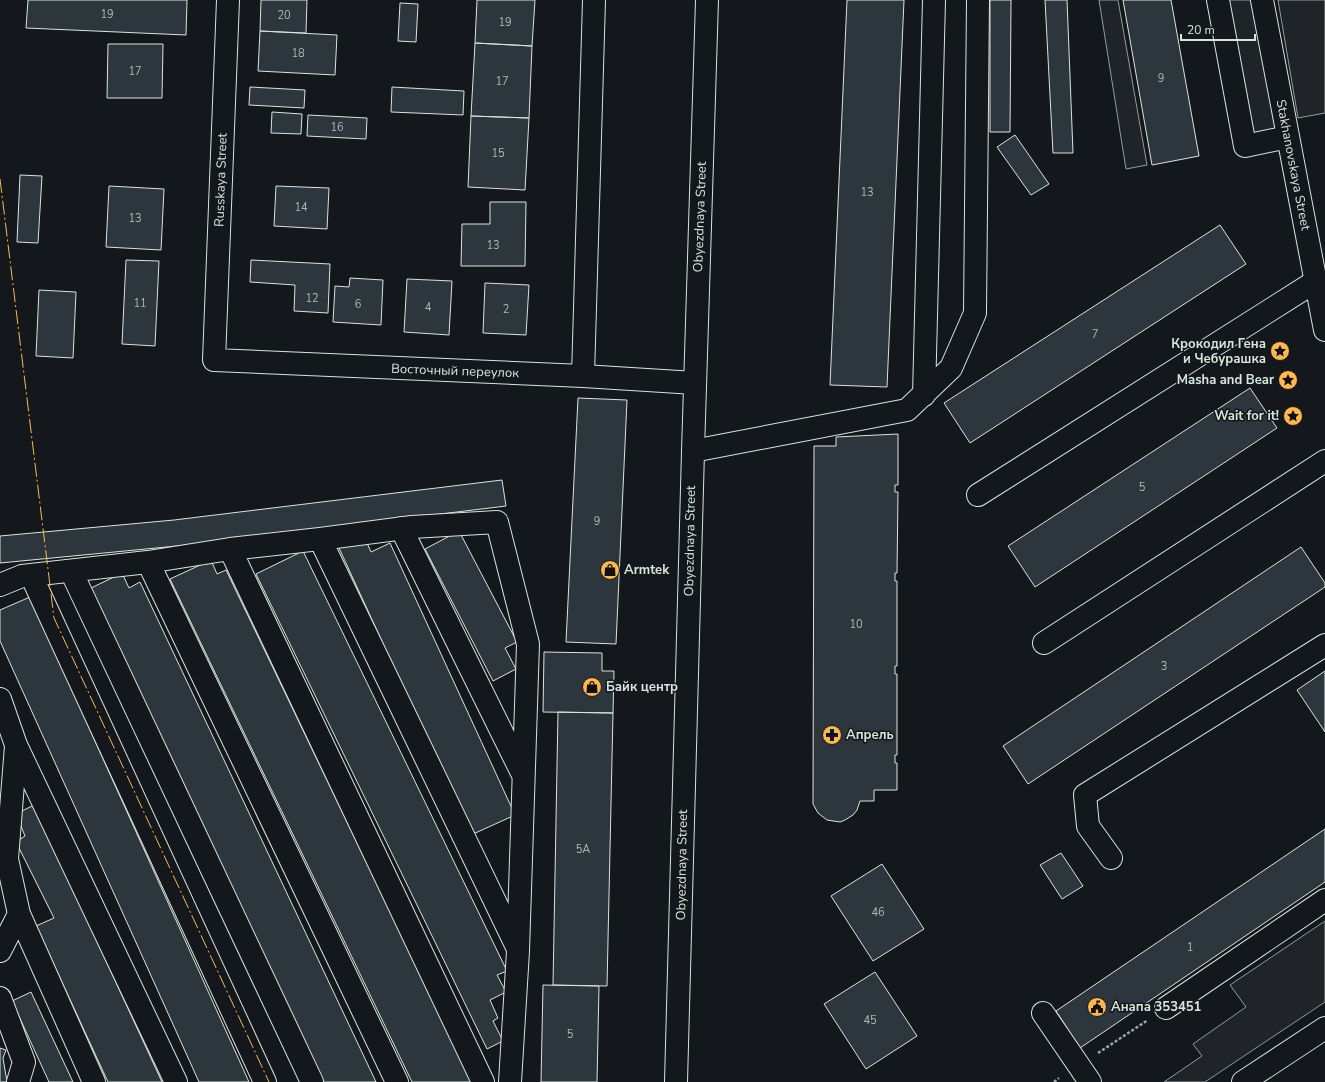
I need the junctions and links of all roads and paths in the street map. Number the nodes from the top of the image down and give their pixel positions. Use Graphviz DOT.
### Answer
graph roads {
  1 [pos="228,0"];
  2 [pos="594,0"];
  3 [pos="707,0"];
  4 [pos="934,0"];
  5 [pos="978,0"];
  6 [pos="1218,0"];
  7 [pos="1262,0"];
  8 [pos="1288,137"];
  9 [pos="1316,281"];
  10 [pos="1325,330"];
  11 [pos="214,360"];
  12 [pos="583,376"];
  13 [pos="695,383"];
  14 [pos="924,395"];
  15 [pos="693,451"];
  16 [pos="1325,461"];
  17 [pos="978,495"];
  18 [pos="401,528"];
  19 [pos="320,539"];
  20 [pos="230,549"];
  21 [pos="148,562"];
  22 [pos="71,571"];
  23 [pos="31,575"];
  24 [pos="0,585"];
  25 [pos="1044,643"];
  26 [pos="1325,645"];
  27 [pos="0,699"];
  28 [pos="16,745"];
  29 [pos="523,776"];
  30 [pos="1111,858"];
  31 [pos="1325,900"];
  32 [pos="19,914"];
  33 [pos="0,951"];
  34 [pos="518,951"];
  35 [pos="0,998"];
  36 [pos="1166,1008"];
  37 [pos="1043,1013"];
  38 [pos="1325,1028"];
  39 [pos="1084,1074"];
  40 [pos="18,1082"];
  41 [pos="94,1082"];
  42 [pos="176,1082"];
  43 [pos="265,1082"];
  44 [pos="312,1082"];
  45 [pos="397,1082"];
  46 [pos="483,1082"];
  47 [pos="510,1082"];
  48 [pos="676,1082"];
  49 [pos="1054,1082"];
  50 [pos="1243,1082"];
  1 -- 11 [label="street, Russkaya Street"];
  2 -- 12 [label="street"];
  3 -- 13 [label="street, Obyezdnaya Street"];
  4 -- 14 [label="street"];
  5 -- 14 [label="street"];
  6 -- 8 [label="street"];
  7 -- 8 [label="street, Stakhanovskaya Street"];
  8 -- 9 [label="street, Stakhanovskaya Street"];
  9 -- 10 [label="street, Stakhanovskaya Street"];
  9 -- 17 [label="street"];
  11 -- 12 [label="street, Восточный переулок"];
  12 -- 13 [label="street, Восточный переулок"];
  13 -- 15 [label="street, Obyezdnaya Street"];
  14 -- 15 [label="street"];
  15 -- 48 [label="street, Obyezdnaya Street"];
  16 -- 25 [label="street"];
  18 -- 19 [label="street"];
  18 -- 29 [label="street"];
  18 -- 29 [label="street"];
  19 -- 20 [label="street"];
  19 -- 34 [label="street"];
  20 -- 21 [label="street"];
  20 -- 46 [label="street"];
  21 -- 22 [label="street"];
  21 -- 45 [label="street"];
  22 -- 23 [label="street"];
  22 -- 44 [label="street"];
  23 -- 24 [label="street"];
  23 -- 43 [label="street"];
  26 -- 30 [label="street"];
  27 -- 28 [label="street"];
  28 -- 32 [label="street"];
  28 -- 42 [label="street"];
  29 -- 34 [label="street"];
  31 -- 36 [label="street"];
  32 -- 33 [label="street"];
  32 -- 41 [label="street"];
  34 -- 47 [label="street"];
  35 -- 40 [label="street"];
  36 -- 39 [label="path"];
  37 -- 39 [label="street"];
  38 -- 50 [label="street"];
  39 -- 49 [label="path"];
}
